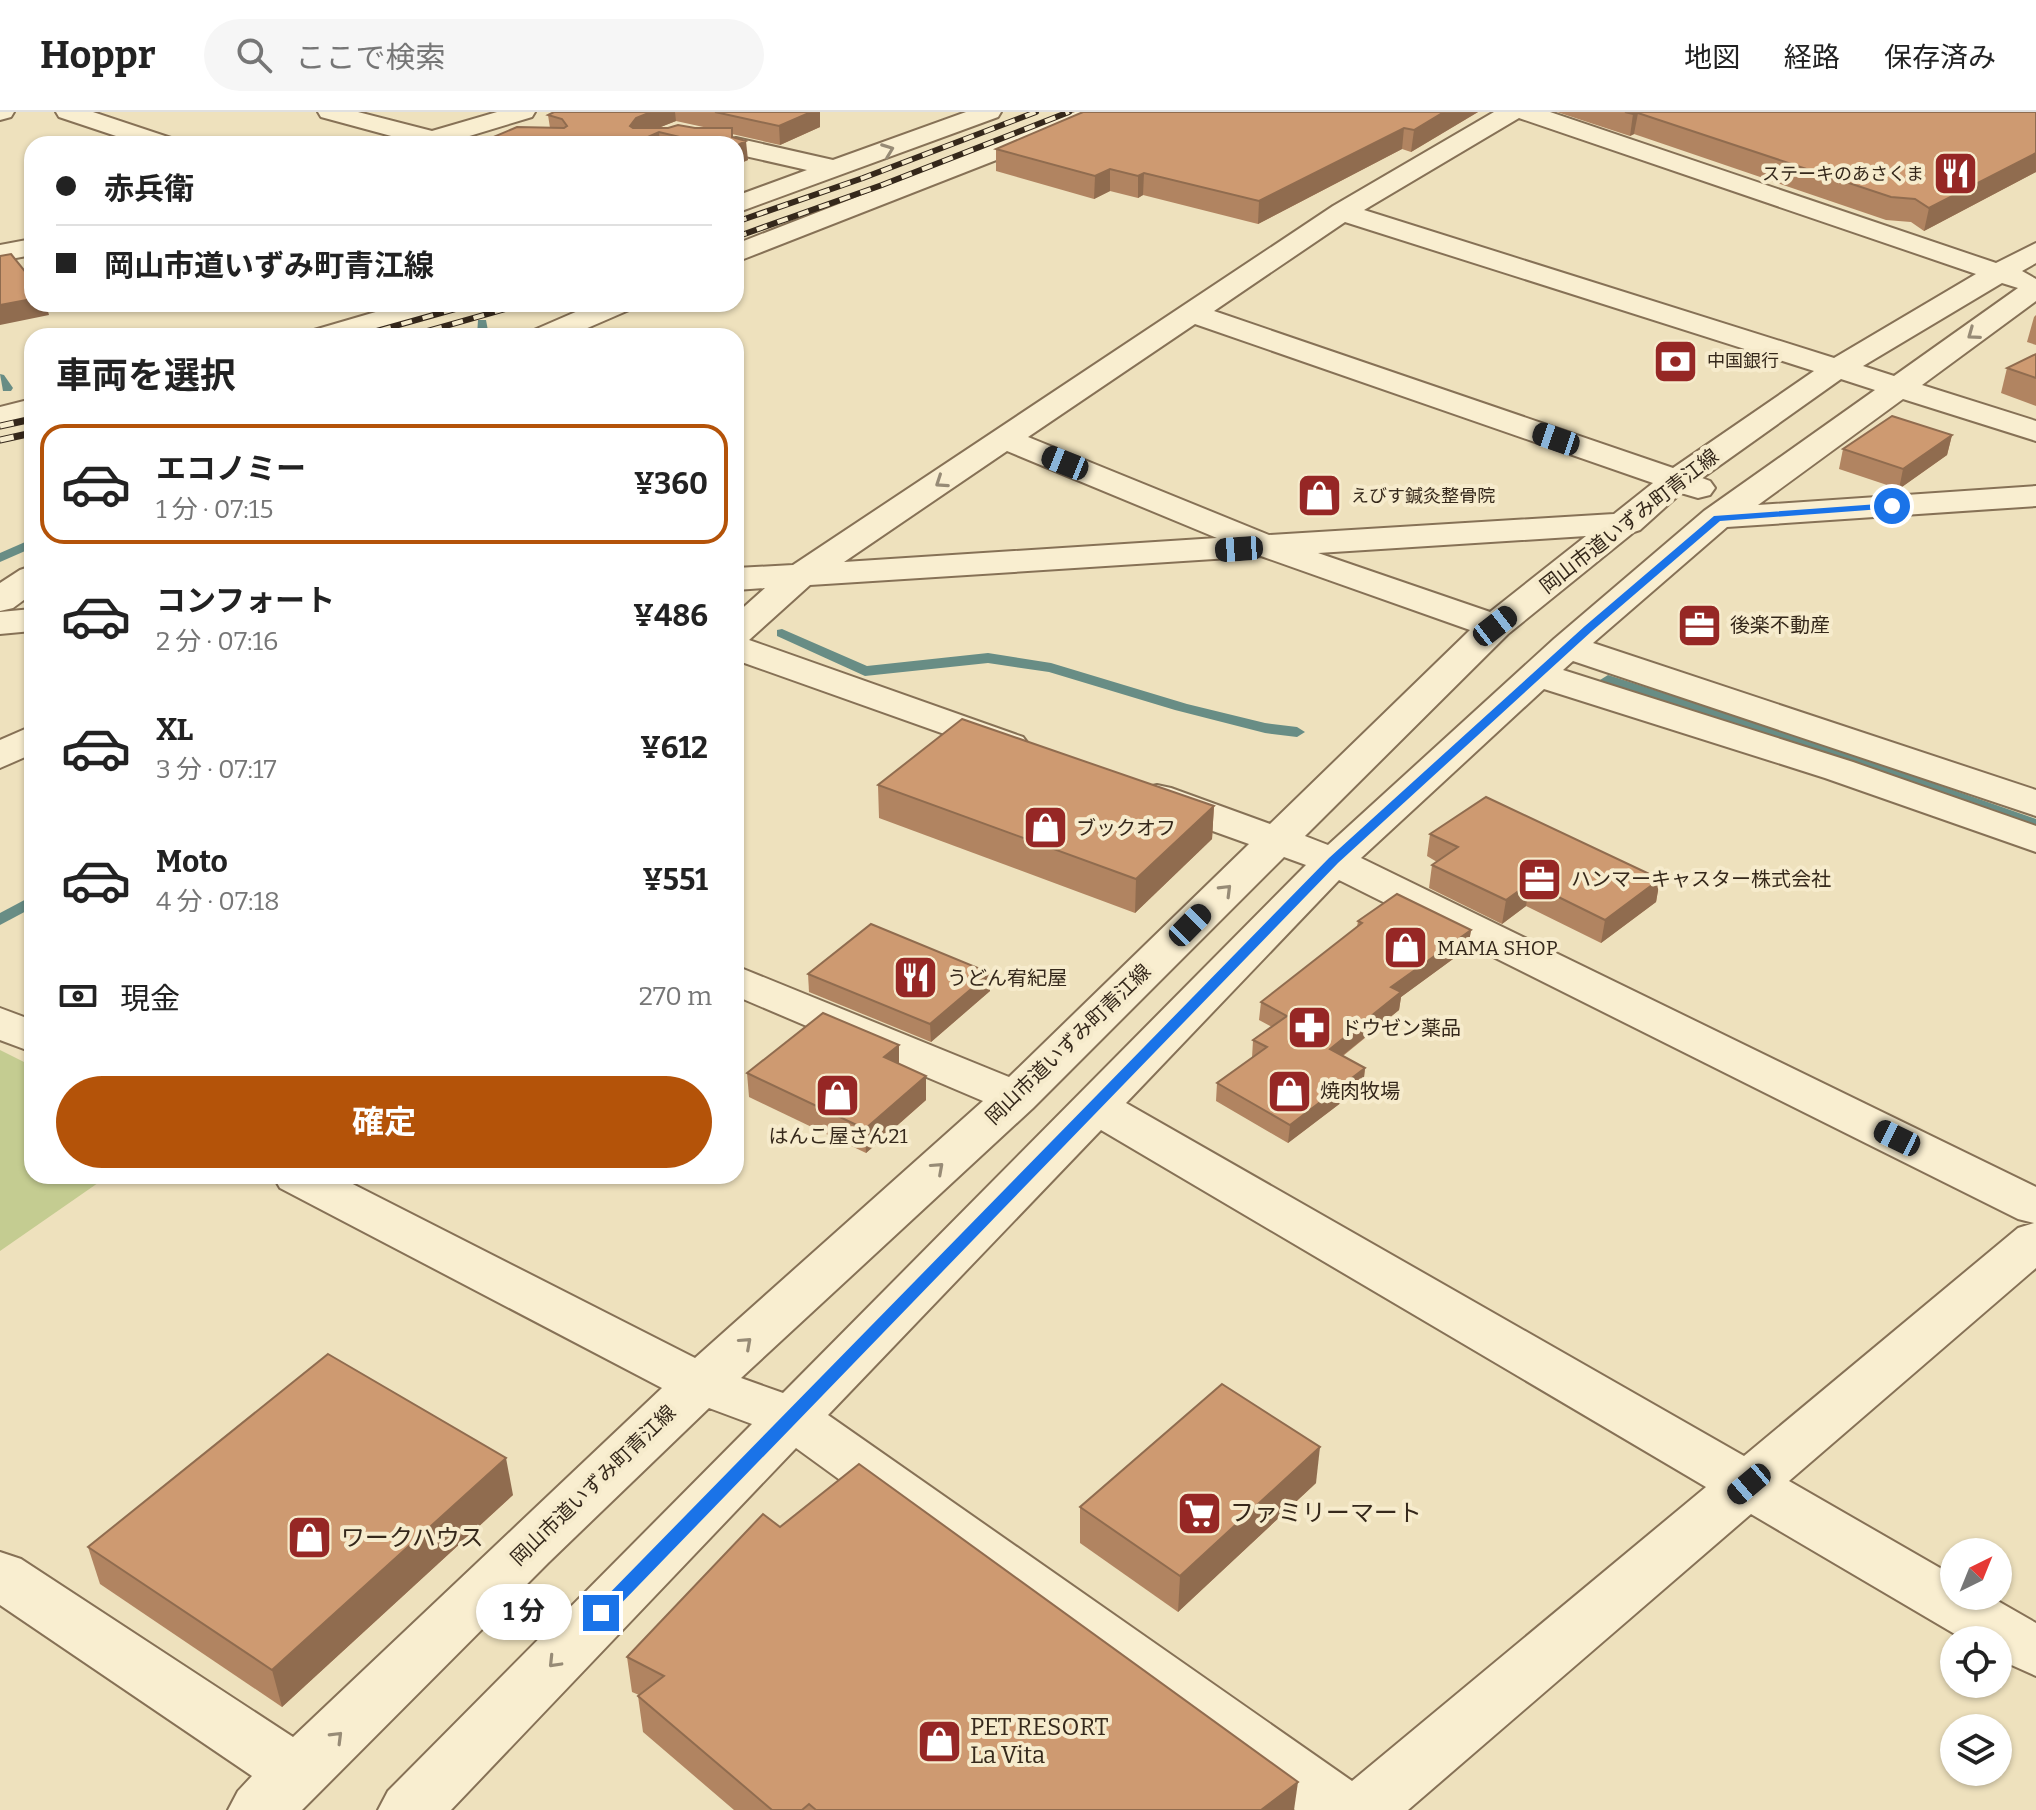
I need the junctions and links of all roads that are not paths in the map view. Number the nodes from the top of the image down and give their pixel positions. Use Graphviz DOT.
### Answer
graph roads {
  1 [pos="68,112"];
  2 [pos="330,112"];
  3 [pos="989,112"];
  4 [pos="1097,112"];
  5 [pos="1512,112"];
  6 [pos="1526,112"];
  7 [pos="525,125"];
  8 [pos="141,136"];
  9 [pos="405,136"];
  10 [pos="444,136"];
  11 [pos="744,148"];
  12 [pos="837,169"];
  13 [pos="744,191"];
  14 [pos="763,196"];
  15 [pos="744,202"];
  16 [pos="1342,212"];
  17 [pos="24,248"];
  18 [pos="744,251"];
  19 [pos="0,253"];
  20 [pos="2027,275"];
  21 [pos="406,312"];
  22 [pos="600,312"];
  23 [pos="1194,314"];
  24 [pos="352,328"];
  25 [pos="563,328"];
  26 [pos="1835,370"];
  27 [pos="1898,388"];
  28 [pos="24,410"];
  29 [pos="0,416"];
  30 [pos="0,422"];
  31 [pos="2036,431"];
  32 [pos="1006,439"];
  33 [pos="0,442"];
  34 [pos="1676,481"];
  35 [pos="2036,496"];
  36 [pos="1728,510"];
  37 [pos="1624,523"];
  38 [pos="1270,548"];
  39 [pos="798,577"];
  40 [pos="744,579"];
  41 [pos="24,583"];
  42 [pos="0,600"];
  43 [pos="24,621"];
  44 [pos="0,623"];
  45 [pos="744,626"];
  46 [pos="1495,626"];
  47 [pos="744,651"];
  48 [pos="1553,661"];
  49 [pos="24,742"];
  50 [pos="0,756"];
  51 [pos="1045,757"];
  52 [pos="1118,783"];
  53 [pos="2036,804"];
  54 [pos="1277,839"];
  55 [pos="2036,840"];
  56 [pos="1334,861"];
  57 [pos="744,983"];
  58 [pos="0,1022"];
  59 [pos="24,1034"];
  60 [pos="1016,1097"];
  61 [pos="1096,1106"];
  62 [pos="312,1184"];
  63 [pos="2036,1207"];
  64 [pos="2036,1240"];
  65 [pos="700,1384"];
  66 [pos="792,1417"];
  67 [pos="1749,1484"];
  68 [pos="0,1575"];
  69 [pos="2036,1652"];
  70 [pos="280,1792"];
  71 [pos="410,1810"];
  72 [pos="1344,1810"];
  73 [pos="1363,1810"];
  1 -- 8 [label="street"];
  2 -- 9 [label="street"];
  12 -- 3 [label="street, one-way"];
  4 -- 18 [label="street"];
  5 -- 16 [label="street"];
  6 -- 20 [label="street"];
  7 -- 10 [label="street"];
  11 -- 12 [label="street"];
  12 -- 14 [label="street"];
  13 -- 14 [label="street"];
  14 -- 15 [label="street"];
  16 -- 23 [label="street"];
  16 -- 26 [label="street"];
  17 -- 19 [label="street"];
  20 -- 26 [label="street, 岡山市道いずみ町青江線"];
  20 -- 27 [label="street, one-way"];
  21 -- 24 [label="street"];
  22 -- 25 [label="street"];
  23 -- 32 [label="street"];
  23 -- 34 [label="street"];
  26 -- 27 [label="street"];
  26 -- 34 [label="street, 岡山市道いずみ町青江線"];
  27 -- 31 [label="street"];
  27 -- 36 [label="street"];
  28 -- 29 [label="street"];
  30 -- 33 [label="street"];
  32 -- 38 [label="street"];
  32 -- 39 [label="street, one-way"];
  34 -- 36 [label="street"];
  34 -- 37 [label="street, 岡山市道いずみ町青江線"];
  35 -- 36 [label="street"];
  36 -- 37 [label="street"];
  36 -- 48 [label="street"];
  37 -- 38 [label="street"];
  37 -- 46 [label="street, 岡山市道いずみ町青江線"];
  38 -- 39 [label="street"];
  38 -- 46 [label="street"];
  39 -- 40 [label="street"];
  39 -- 45 [label="street"];
  41 -- 42 [label="street"];
  43 -- 44 [label="street"];
  46 -- 54 [label="street, 岡山市道いずみ町青江線"];
  47 -- 51 [label="street"];
  48 -- 53 [label="street"];
  48 -- 55 [label="street"];
  48 -- 56 [label="street"];
  49 -- 50 [label="street"];
  52 -- 54 [label="street"];
  54 -- 56 [label="street"];
  60 -- 54 [label="street, 岡山市道いずみ町青江線, one-way"];
  56 -- 61 [label="street"];
  56 -- 63 [label="street"];
  57 -- 60 [label="street"];
  58 -- 59 [label="street"];
  65 -- 60 [label="street, 岡山市道いずみ町青江線, one-way"];
  61 -- 66 [label="street"];
  61 -- 67 [label="street"];
  62 -- 65 [label="street"];
  64 -- 67 [label="street"];
  65 -- 66 [label="street"];
  70 -- 65 [label="street, 岡山市道いずみ町青江線, one-way"];
  66 -- 71 [label="street, one-way"];
  66 -- 72 [label="street"];
  67 -- 69 [label="street"];
  67 -- 73 [label="street"];
  68 -- 70 [label="street"];
}
